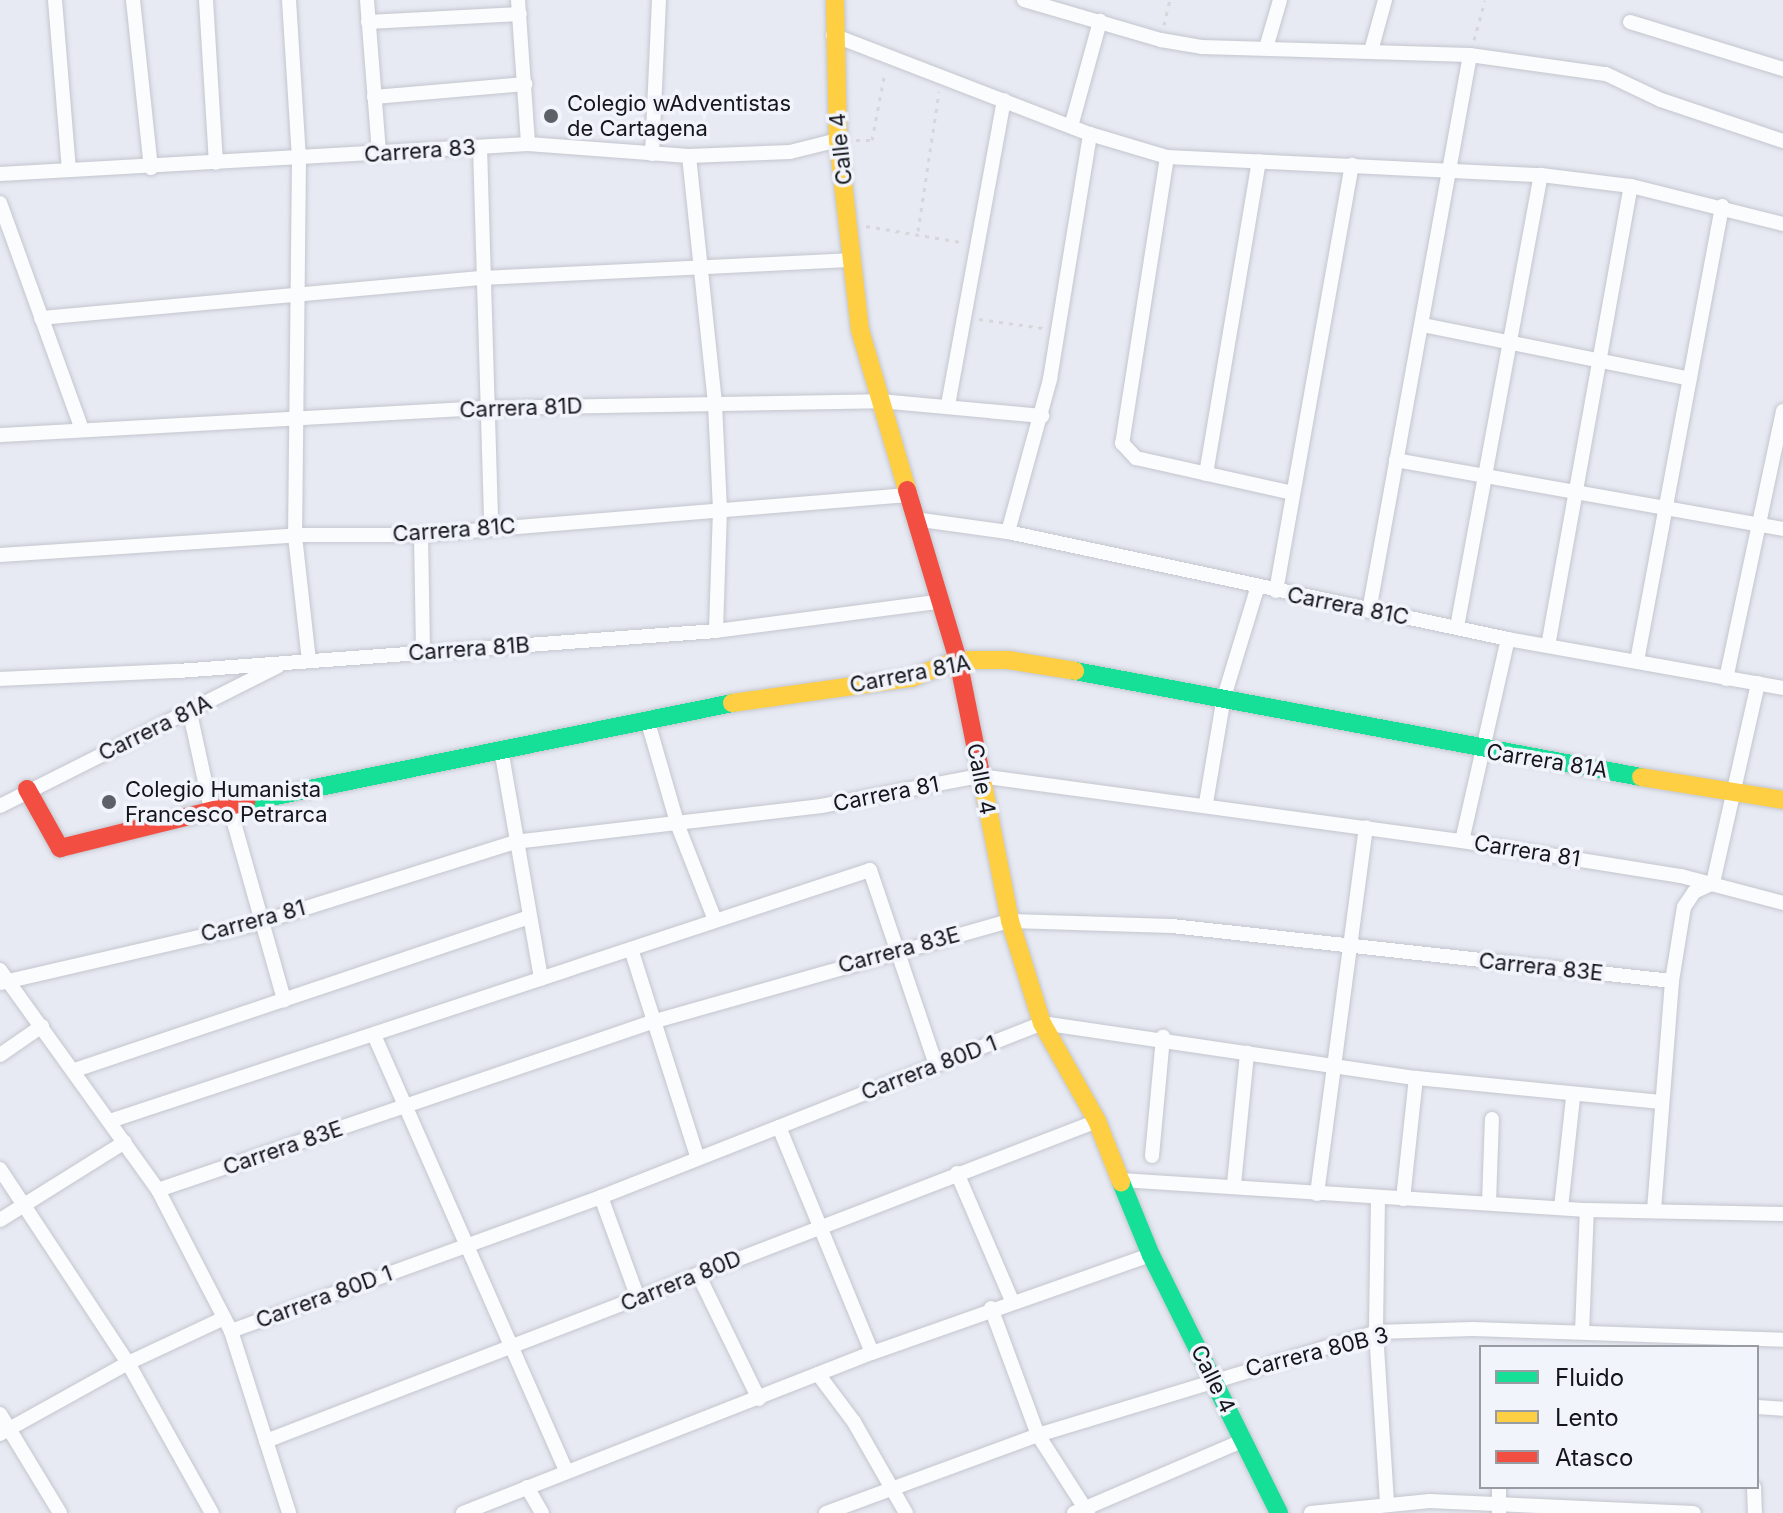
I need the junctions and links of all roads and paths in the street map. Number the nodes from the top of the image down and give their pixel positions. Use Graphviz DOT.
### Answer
graph roads {
  1 [pos="55,0"];
  2 [pos="133,0"];
  3 [pos="206,0"];
  4 [pos="289,0"];
  5 [pos="367,0"];
  6 [pos="659,0"];
  7 [pos="835,0"];
  8 [pos="1024,0"];
  9 [pos="1170,0"];
  10 [pos="1280,0"];
  11 [pos="1385,0"];
  12 [pos="1485,0"];
  13 [pos="519,7"];
  14 [pos="1100,21"];
  15 [pos="368,22"];
  16 [pos="1630,22"];
  17 [pos="833,35"];
  18 [pos="1161,40"];
  19 [pos="1266,48"];
  20 [pos="1371,51"];
  21 [pos="888,53"];
  22 [pos="1470,55"];
  23 [pos="1783,69"];
  24 [pos="942,73"];
  25 [pos="525,84"];
  26 [pos="374,97"];
  27 [pos="1004,100"];
  28 [pos="1072,123"];
  29 [pos="1090,134"];
  30 [pos="838,140"];
  31 [pos="1783,141"];
  32 [pos="528,144"];
  33 [pos="480,147"];
  34 [pos="379,153"];
  35 [pos="652,154"];
  36 [pos="689,156"];
  37 [pos="1167,157"];
  38 [pos="299,158"];
  39 [pos="1259,161"];
  40 [pos="216,163"];
  41 [pos="1352,165"];
  42 [pos="1450,167"];
  43 [pos="151,168"];
  44 [pos="69,169"];
  45 [pos="0,174"];
  46 [pos="1541,175"];
  47 [pos="1631,186"];
  48 [pos="0,203"];
  49 [pos="1722,206"];
  50 [pos="1783,222"];
  51 [pos="851,225"];
  52 [pos="918,231"];
  53 [pos="980,247"];
  54 [pos="853,260"];
  55 [pos="701,264"];
  56 [pos="484,278"];
  57 [pos="297,292"];
  58 [pos="963,317"];
  59 [pos="41,318"];
  60 [pos="1423,325"];
  61 [pos="1059,330"];
  62 [pos="1511,346"];
  63 [pos="1602,358"];
  64 [pos="1690,379"];
  65 [pos="880,401"];
  66 [pos="715,404"];
  67 [pos="948,405"];
  68 [pos="487,408"];
  69 [pos="1783,411"];
  70 [pos="1042,416"];
  71 [pos="295,418"];
  72 [pos="82,429"];
  73 [pos="0,435"];
  74 [pos="1396,460"];
  75 [pos="1206,474"];
  76 [pos="1487,477"];
  77 [pos="1292,493"];
  78 [pos="907,495"];
  79 [pos="1575,495"];
  80 [pos="720,509"];
  81 [pos="1669,509"];
  82 [pos="914,519"];
  83 [pos="1757,524"];
  84 [pos="491,528"];
  85 [pos="1783,529"];
  86 [pos="1008,532"];
  87 [pos="421,535"];
  88 [pos="295,536"];
  89 [pos="0,555"];
  90 [pos="1258,586"];
  91 [pos="1276,591"];
  92 [pos="937,602"];
  93 [pos="1369,611"];
  94 [pos="1457,627"];
  95 [pos="716,631"];
  96 [pos="1508,639"];
  97 [pos="1548,646"];
  98 [pos="423,653"];
  99 [pos="958,660"];
  100 [pos="309,661"];
  101 [pos="1637,661"];
  102 [pos="282,663"];
  103 [pos="0,679"];
  104 [pos="1726,679"];
  105 [pos="1758,683"];
  106 [pos="1783,688"];
  107 [pos="1224,697"];
  108 [pos="190,713"];
  109 [pos="647,719"];
  110 [pos="501,749"];
  111 [pos="1479,750"];
  112 [pos="980,776"];
  113 [pos="27,789"];
  114 [pos="1734,791"];
  115 [pos="1783,800"];
  116 [pos="1206,803"];
  117 [pos="0,806"];
  118 [pos="220,807"];
  119 [pos="678,826"];
  120 [pos="1366,827"];
  121 [pos="1462,841"];
  122 [pos="515,842"];
  123 [pos="1713,883"];
  124 [pos="1783,903"];
  125 [pos="529,917"];
  126 [pos="715,920"];
  127 [pos="264,921"];
  128 [pos="1010,921"];
  129 [pos="1351,947"];
  130 [pos="631,949"];
  131 [pos="899,950"];
  132 [pos="2,977"];
  133 [pos="541,979"];
  134 [pos="1672,981"];
  135 [pos="284,1000"];
  136 [pos="652,1022"];
  137 [pos="1042,1023"];
  138 [pos="42,1026"];
  139 [pos="374,1035"];
  140 [pos="1163,1037"];
  141 [pos="1247,1053"];
  142 [pos="0,1055"];
  143 [pos="936,1065"];
  144 [pos="1332,1065"];
  145 [pos="75,1070"];
  146 [pos="1416,1078"];
  147 [pos="1573,1097"];
  148 [pos="1662,1102"];
  149 [pos="405,1107"];
  150 [pos="1492,1119"];
  151 [pos="110,1121"];
  152 [pos="1097,1121"];
  153 [pos="779,1127"];
  154 [pos="125,1142"];
  155 [pos="1152,1156"];
  156 [pos="698,1159"];
  157 [pos="0,1169"];
  158 [pos="957,1173"];
  159 [pos="1121,1180"];
  160 [pos="1234,1184"];
  161 [pos="158,1190"];
  162 [pos="1317,1194"];
  163 [pos="601,1197"];
  164 [pos="1378,1199"];
  165 [pos="1403,1199"];
  166 [pos="1489,1203"];
  167 [pos="24,1207"];
  168 [pos="1561,1208"];
  169 [pos="1587,1210"];
  170 [pos="1654,1210"];
  171 [pos="1783,1214"];
  172 [pos="0,1220"];
  173 [pos="819,1225"];
  174 [pos="466,1245"];
  175 [pos="1151,1255"];
  176 [pos="698,1274"];
  177 [pos="638,1298"];
  178 [pos="1012,1301"];
  179 [pos="991,1308"];
  180 [pos="228,1325"];
  181 [pos="1500,1330"];
  182 [pos="1376,1332"];
  183 [pos="1582,1332"];
  184 [pos="1783,1340"];
  185 [pos="1500,1345"];
  186 [pos="513,1350"];
  187 [pos="872,1353"];
  188 [pos="128,1363"];
  189 [pos="818,1374"];
  190 [pos="1214,1378"];
  191 [pos="759,1399"];
  192 [pos="1759,1407"];
  193 [pos="1783,1409"];
  194 [pos="0,1414"];
  195 [pos="5,1431"];
  196 [pos="1038,1435"];
  197 [pos="266,1441"];
  198 [pos="1242,1441"];
  199 [pos="566,1470"];
  200 [pos="527,1487"];
  201 [pos="894,1487"];
  202 [pos="1754,1489"];
  203 [pos="1387,1503"];
  204 [pos="1429,1507"];
  205 [pos="1499,1509"];
  206 [pos="1083,1511"];
  207 [pos="1658,1512"];
  208 [pos="60,1513"];
  209 [pos="212,1513"];
  210 [pos="289,1513"];
  211 [pos="463,1513"];
  212 [pos="542,1513"];
  213 [pos="826,1513"];
  214 [pos="906,1513"];
  215 [pos="1279,1513"];
  216 [pos="1311,1513"];
  217 [pos="1694,1513"];
  218 [pos="1755,1513"];
  1 -- 44 [label="street"];
  2 -- 43 [label="street"];
  3 -- 40 [label="street"];
  4 -- 38 [label="street"];
  5 -- 15 [label="street"];
  6 -- 35 [label="street"];
  7 -- 17 [label="street, Calle 4"];
  8 -- 14 [label="street"];
  9 -- 18 [label="path"];
  10 -- 19 [label="street"];
  11 -- 20 [label="street"];
  12 -- 22 [label="path"];
  13 -- 15 [label="street"];
  13 -- 25 [label="street"];
  14 -- 18 [label="street"];
  14 -- 28 [label="street"];
  15 -- 26 [label="street"];
  16 -- 23 [label="street"];
  17 -- 21 [label="street"];
  17 -- 30 [label="street, Calle 4"];
  18 -- 19 [label="street"];
  19 -- 20 [label="street"];
  20 -- 22 [label="street"];
  21 -- 24 [label="street"];
  21 -- 30 [label="path"];
  22 -- 31 [label="street"];
  22 -- 42 [label="street"];
  24 -- 27 [label="street"];
  24 -- 52 [label="path"];
  25 -- 26 [label="street"];
  25 -- 32 [label="street"];
  26 -- 34 [label="street"];
  27 -- 28 [label="street"];
  27 -- 53 [label="street"];
  28 -- 29 [label="street"];
  29 -- 37 [label="street"];
  29 -- 61 [label="street"];
  30 -- 36 [label="street, Carrera 83"];
  30 -- 51 [label="street, Calle 4"];
  32 -- 33 [label="street, Carrera 83"];
  32 -- 35 [label="street, Carrera 83"];
  33 -- 34 [label="street, Carrera 83"];
  33 -- 56 [label="street"];
  34 -- 38 [label="street, Carrera 83"];
  35 -- 36 [label="street, Carrera 83"];
  36 -- 55 [label="street"];
  37 -- 39 [label="street"];
  37 -- 75 [label="street"];
  38 -- 40 [label="street, Carrera 83"];
  38 -- 57 [label="street"];
  39 -- 41 [label="street"];
  39 -- 75 [label="street"];
  40 -- 43 [label="street, Carrera 83"];
  41 -- 42 [label="street"];
  41 -- 77 [label="street"];
  42 -- 46 [label="street"];
  42 -- 60 [label="street"];
  43 -- 44 [label="street, Carrera 83"];
  44 -- 45 [label="street, Carrera 83"];
  46 -- 47 [label="street"];
  46 -- 62 [label="street"];
  47 -- 49 [label="street"];
  47 -- 63 [label="street"];
  48 -- 59 [label="street"];
  49 -- 50 [label="street"];
  49 -- 64 [label="street"];
  51 -- 52 [label="path"];
  51 -- 54 [label="street, Calle 4"];
  52 -- 53 [label="path"];
  53 -- 58 [label="street"];
  54 -- 55 [label="street"];
  54 -- 65 [label="street, Calle 4"];
  55 -- 56 [label="street"];
  55 -- 66 [label="street"];
  56 -- 57 [label="street"];
  56 -- 68 [label="street"];
  57 -- 59 [label="street"];
  57 -- 71 [label="street"];
  58 -- 61 [label="path"];
  58 -- 67 [label="street"];
  59 -- 72 [label="street"];
  60 -- 62 [label="street"];
  60 -- 74 [label="street"];
  61 -- 70 [label="street"];
  62 -- 63 [label="street"];
  62 -- 76 [label="street"];
  63 -- 64 [label="street"];
  63 -- 79 [label="street"];
  64 -- 81 [label="street"];
  65 -- 66 [label="street, Carrera 81D"];
  65 -- 67 [label="street, Carrera 81D"];
  65 -- 78 [label="street, Calle 4"];
  66 -- 68 [label="street, Carrera 81D"];
  66 -- 80 [label="street"];
  67 -- 70 [label="street, Carrera 81D"];
  68 -- 71 [label="street, Carrera 81D"];
  68 -- 84 [label="street"];
  69 -- 83 [label="street"];
  70 -- 86 [label="street"];
  71 -- 72 [label="street, Carrera 81D"];
  71 -- 88 [label="street"];
  72 -- 73 [label="street, Carrera 81D"];
  74 -- 76 [label="street"];
  74 -- 93 [label="street"];
  75 -- 77 [label="street"];
  76 -- 79 [label="street"];
  76 -- 94 [label="street"];
  77 -- 91 [label="street"];
  78 -- 80 [label="street, Carrera 81C"];
  78 -- 82 [label="street, Calle 4"];
  79 -- 81 [label="street"];
  79 -- 97 [label="street"];
  80 -- 84 [label="street, Carrera 81C"];
  80 -- 95 [label="street"];
  81 -- 83 [label="street"];
  81 -- 101 [label="street"];
  82 -- 86 [label="street, Carrera 81C"];
  82 -- 92 [label="street, Calle 4"];
  83 -- 85 [label="street"];
  83 -- 104 [label="street"];
  84 -- 87 [label="street, Carrera 81C"];
  86 -- 90 [label="street, Carrera 81C"];
  87 -- 88 [label="street, Carrera 81C"];
  87 -- 98 [label="street"];
  88 -- 89 [label="street, Carrera 81C"];
  88 -- 100 [label="street"];
  90 -- 91 [label="street, Carrera 81C"];
  90 -- 107 [label="street"];
  91 -- 93 [label="street, Carrera 81C"];
  92 -- 95 [label="street, Carrera 81B"];
  92 -- 99 [label="street, Calle 4"];
  93 -- 94 [label="street, Carrera 81C"];
  94 -- 96 [label="street, Carrera 81C"];
  95 -- 98 [label="street, Carrera 81B"];
  96 -- 97 [label="street, Carrera 81C"];
  96 -- 111 [label="street"];
  97 -- 101 [label="street, Carrera 81C"];
  98 -- 100 [label="street, Carrera 81B"];
  99 -- 107 [label="street, Carrera 81A"];
  99 -- 109 [label="street, Carrera 81A"];
  99 -- 112 [label="street, Calle 4"];
  100 -- 102 [label="street, Carrera 81B"];
  101 -- 104 [label="street, Carrera 81C"];
  102 -- 103 [label="street, Carrera 81B"];
  102 -- 108 [label="street, Carrera 81A"];
  104 -- 105 [label="street, Carrera 81C"];
  105 -- 106 [label="street, Carrera 81C"];
  105 -- 114 [label="street"];
  107 -- 111 [label="street, Carrera 81A"];
  107 -- 116 [label="street"];
  108 -- 113 [label="street, Carrera 81A"];
  108 -- 118 [label="street"];
  109 -- 110 [label="street, Carrera 81A"];
  109 -- 119 [label="street"];
  110 -- 118 [label="street, Carrera 81A"];
  110 -- 122 [label="street"];
  111 -- 114 [label="street, Carrera 81A"];
  111 -- 121 [label="street"];
  112 -- 116 [label="street, Carrera 81"];
  112 -- 119 [label="street, Carrera 81"];
  112 -- 128 [label="street, Calle 4"];
  113 -- 117 [label="street, Carrera 81A"];
  113 -- 118 [label="street, Carrera 81A"];
  114 -- 115 [label="street, Carrera 81A"];
  114 -- 123 [label="street"];
  116 -- 120 [label="street, Carrera 81"];
  118 -- 127 [label="street"];
  119 -- 122 [label="street, Carrera 81"];
  119 -- 126 [label="street"];
  120 -- 121 [label="street, Carrera 81"];
  120 -- 129 [label="street"];
  121 -- 123 [label="street, Carrera 81"];
  122 -- 125 [label="street"];
  122 -- 127 [label="street, Carrera 81"];
  123 -- 124 [label="street, Carrera 81"];
  123 -- 134 [label="street"];
  125 -- 133 [label="street"];
  125 -- 135 [label="street"];
  126 -- 130 [label="street"];
  126 -- 131 [label="street"];
  127 -- 132 [label="street, Carrera 81"];
  127 -- 135 [label="street"];
  128 -- 129 [label="street, Carrera 83E"];
  128 -- 131 [label="street, Carrera 83E"];
  128 -- 137 [label="street, Calle 4"];
  129 -- 134 [label="street, Carrera 83E"];
  129 -- 144 [label="street"];
  130 -- 133 [label="street"];
  130 -- 136 [label="street"];
  131 -- 136 [label="street, Carrera 83E"];
  131 -- 143 [label="street"];
  132 -- 138 [label="street"];
  133 -- 139 [label="street"];
  134 -- 148 [label="street"];
  135 -- 145 [label="street"];
  136 -- 149 [label="street, Carrera 83E"];
  136 -- 156 [label="street"];
  137 -- 140 [label="street, Carrera 80D 1"];
  137 -- 143 [label="street, Carrera 80D 1"];
  137 -- 152 [label="street, Calle 4"];
  138 -- 142 [label="street"];
  138 -- 145 [label="street"];
  139 -- 149 [label="street"];
  139 -- 151 [label="street"];
  140 -- 141 [label="street, Carrera 80D 1"];
  140 -- 155 [label="street"];
  141 -- 144 [label="street, Carrera 80D 1"];
  141 -- 160 [label="street"];
  143 -- 153 [label="street, Carrera 80D 1"];
  144 -- 146 [label="street, Carrera 80D 1"];
  144 -- 162 [label="street"];
  145 -- 151 [label="street"];
  146 -- 147 [label="street, Carrera 80D 1"];
  146 -- 165 [label="street"];
  147 -- 148 [label="street, Carrera 80D 1"];
  147 -- 168 [label="street"];
  148 -- 170 [label="street"];
  149 -- 161 [label="street, Carrera 83E"];
  149 -- 174 [label="street"];
  150 -- 166 [label="street"];
  151 -- 154 [label="street"];
  152 -- 158 [label="street, Carrera 80D"];
  152 -- 159 [label="street, Calle 4"];
  153 -- 156 [label="street, Carrera 80D 1"];
  153 -- 173 [label="street"];
  154 -- 161 [label="street"];
  154 -- 167 [label="street"];
  156 -- 163 [label="street, Carrera 80D 1"];
  157 -- 167 [label="street"];
  158 -- 173 [label="street, Carrera 80D"];
  158 -- 178 [label="street"];
  159 -- 160 [label="street"];
  159 -- 175 [label="street, Calle 4"];
  160 -- 162 [label="street"];
  161 -- 180 [label="street"];
  162 -- 164 [label="street"];
  163 -- 174 [label="street, Carrera 80D 1"];
  163 -- 177 [label="street"];
  164 -- 165 [label="street"];
  164 -- 182 [label="street"];
  165 -- 166 [label="street"];
  166 -- 168 [label="street"];
  167 -- 172 [label="street"];
  167 -- 188 [label="street"];
  168 -- 169 [label="street"];
  169 -- 170 [label="street"];
  169 -- 183 [label="street"];
  170 -- 171 [label="street"];
  173 -- 176 [label="street, Carrera 80D"];
  173 -- 187 [label="street"];
  174 -- 180 [label="street, Carrera 80D 1"];
  174 -- 186 [label="street"];
  175 -- 178 [label="street"];
  175 -- 190 [label="street, Calle 4"];
  176 -- 177 [label="street, Carrera 80D"];
  176 -- 191 [label="street"];
  177 -- 186 [label="street, Carrera 80D"];
  178 -- 179 [label="street"];
  179 -- 187 [label="street"];
  179 -- 196 [label="street"];
  180 -- 188 [label="street"];
  180 -- 197 [label="street"];
  181 -- 182 [label="street, Carrera 80B 3"];
  181 -- 183 [label="street, Carrera 80B 3"];
  181 -- 185 [label="street"];
  182 -- 190 [label="street, Carrera 80B 3"];
  182 -- 203 [label="street"];
  183 -- 184 [label="street, Carrera 80B 3"];
  186 -- 197 [label="street, Carrera 80D"];
  186 -- 199 [label="street"];
  187 -- 189 [label="street"];
  188 -- 195 [label="street"];
  188 -- 209 [label="street"];
  189 -- 191 [label="street"];
  189 -- 201 [label="street"];
  190 -- 196 [label="street, Carrera 80B 3"];
  190 -- 198 [label="street, Calle 4"];
  191 -- 199 [label="street"];
  192 -- 193 [label="street"];
  194 -- 195 [label="street"];
  195 -- 208 [label="street"];
  196 -- 201 [label="street, Carrera 80B 3"];
  196 -- 206 [label="street"];
  197 -- 210 [label="street"];
  198 -- 206 [label="street"];
  198 -- 215 [label="street, Calle 4"];
  199 -- 200 [label="street"];
  200 -- 211 [label="street"];
  200 -- 212 [label="street"];
  201 -- 213 [label="street, Carrera 80B 3"];
  201 -- 214 [label="street"];
  202 -- 218 [label="street"];
  203 -- 204 [label="street"];
  203 -- 216 [label="street"];
  204 -- 205 [label="street"];
  205 -- 207 [label="street"];
  207 -- 217 [label="street"];
}
